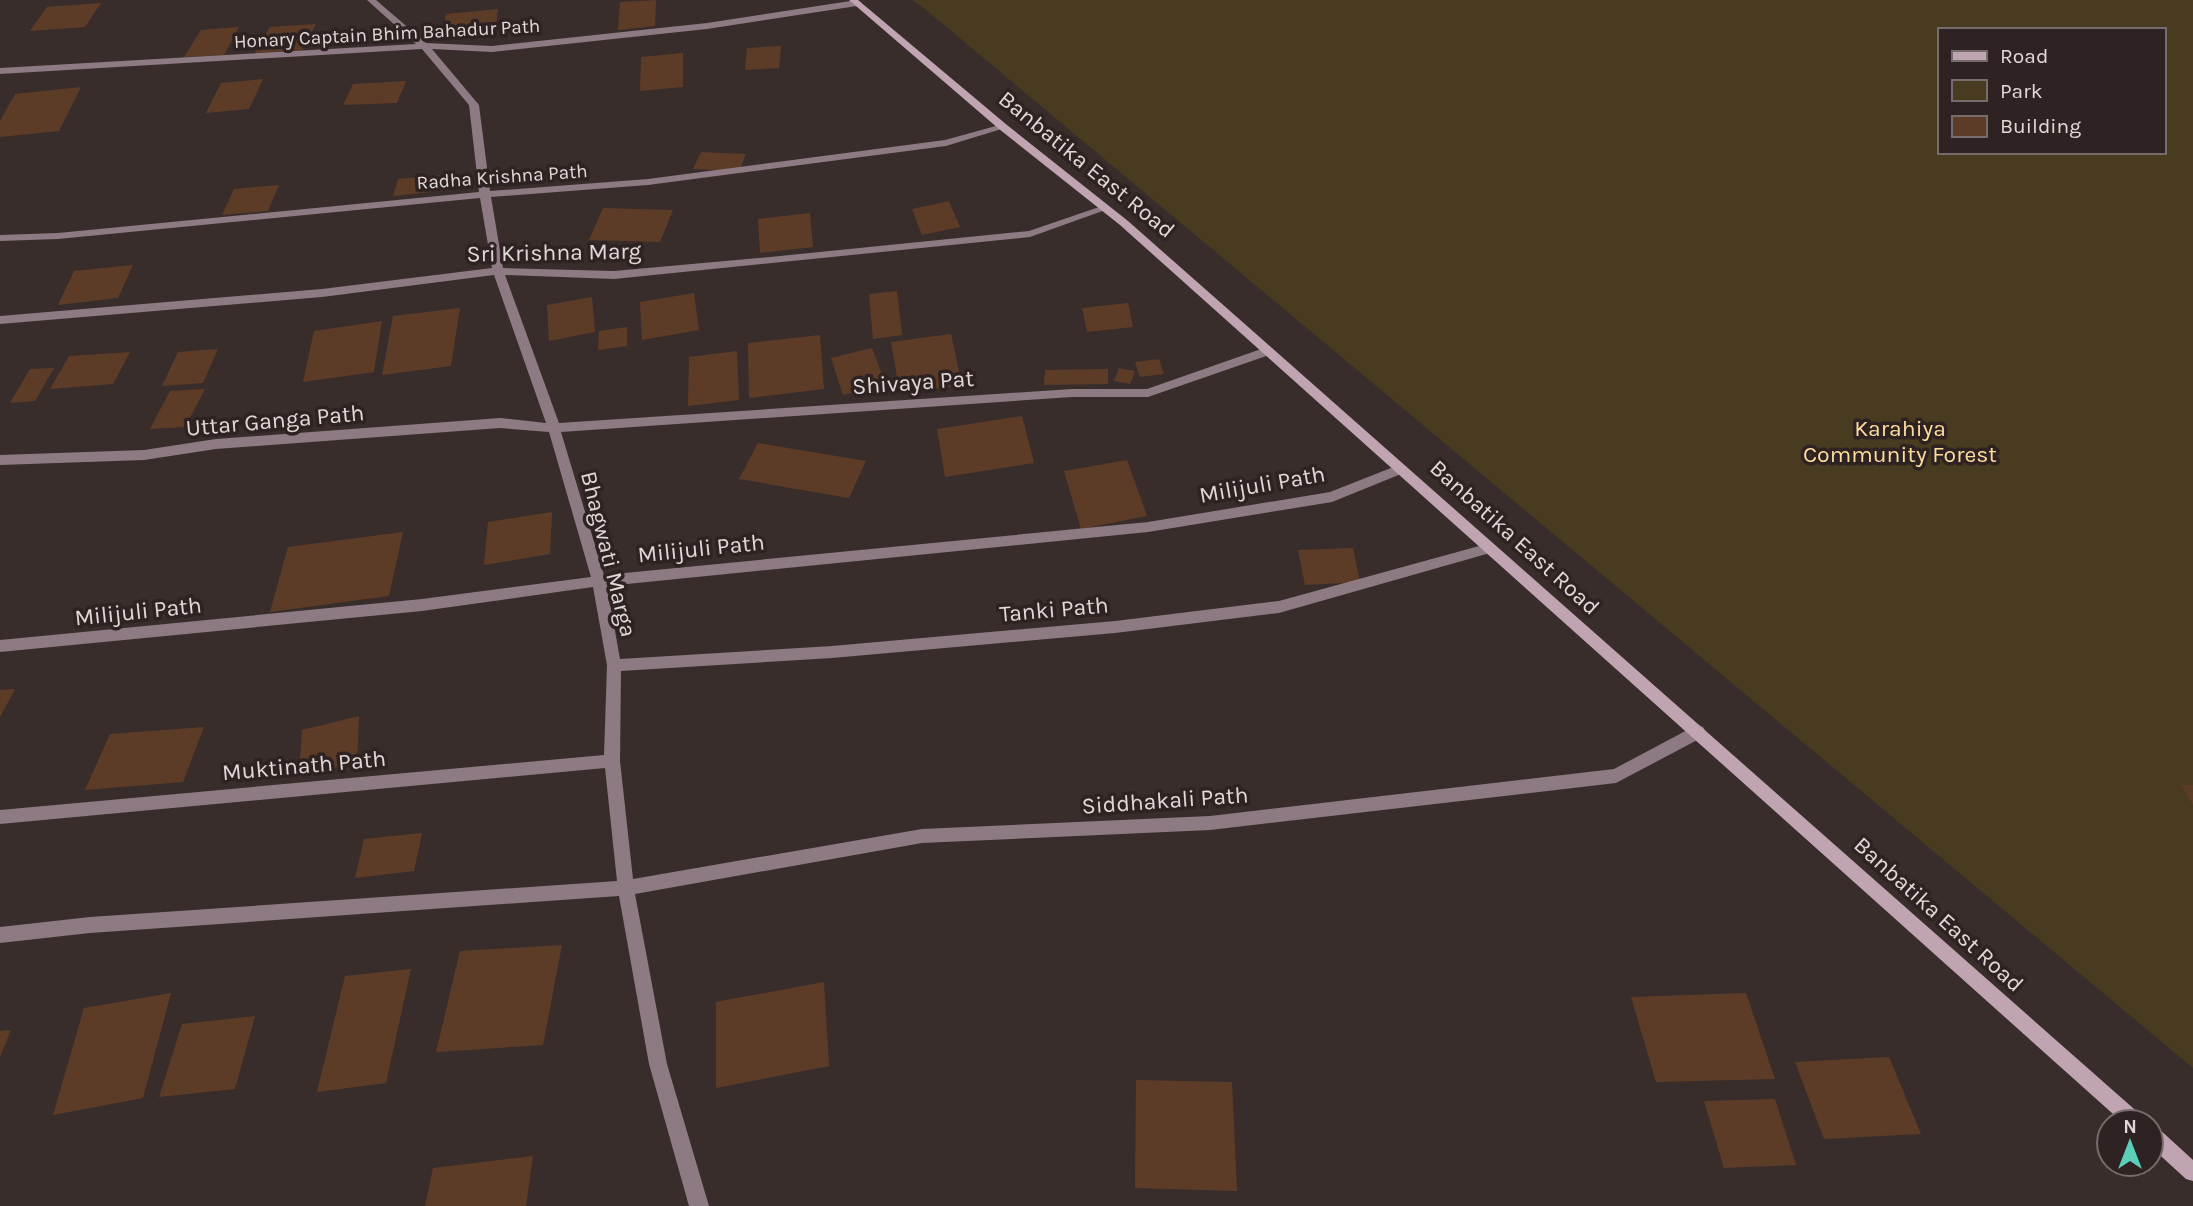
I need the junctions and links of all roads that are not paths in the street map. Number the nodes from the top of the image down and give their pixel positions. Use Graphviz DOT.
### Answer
graph roads {
  1 [pos="371,0"];
  2 [pos="855,1"];
  3 [pos="424,46"];
  4 [pos="0,71"];
  5 [pos="1003,127"];
  6 [pos="485,195"];
  7 [pos="1105,208"];
  8 [pos="0,239"];
  9 [pos="498,271"];
  10 [pos="0,320"];
  11 [pos="1268,351"];
  12 [pos="554,428"];
  13 [pos="0,460"];
  14 [pos="1401,468"];
  15 [pos="1490,548"];
  16 [pos="599,581"];
  17 [pos="0,646"];
  18 [pos="614,666"];
  19 [pos="1698,733"];
  20 [pos="612,761"];
  21 [pos="0,817"];
  22 [pos="626,888"];
  23 [pos="0,935"];
  24 [pos="2120,1108"];
  25 [pos="2165,1147"];
  26 [pos="2193,1172"];
  27 [pos="699,1206"];
  1 -- 3 [label="street, Bhagwati Marga"];
  2 -- 3 [label="street, Honary Captain Bhim Bahadur Path"];
  2 -- 5 [label="street, Banbatika East Road"];
  3 -- 4 [label="street, Honary Captain Bhim Bahadur Path"];
  3 -- 6 [label="street, Bhagwati Marga"];
  5 -- 6 [label="street, Radha Krishna Path"];
  5 -- 7 [label="street, Banbatika East Road"];
  6 -- 8 [label="street, Radha Krishna Path"];
  6 -- 9 [label="street, Bhagwati Marga"];
  7 -- 9 [label="street, Sri Krishna Marg"];
  7 -- 11 [label="street, Banbatika East Road"];
  9 -- 10 [label="street, Sri Krishna Marg"];
  9 -- 12 [label="street, Bhagwati Marga"];
  11 -- 12 [label="street, Shivaya Pat"];
  11 -- 14 [label="street, Banbatika East Road"];
  12 -- 13 [label="street, Uttar Ganga Path"];
  12 -- 16 [label="street, Bhagwati Marga"];
  14 -- 15 [label="street, Banbatika East Road"];
  14 -- 16 [label="street, Milijuli Path"];
  15 -- 18 [label="street, Tanki Path"];
  15 -- 19 [label="street, Banbatika East Road"];
  16 -- 17 [label="street, Milijuli Path"];
  16 -- 18 [label="street, Bhagwati Marga"];
  18 -- 20 [label="street, Bhagwati Marga"];
  19 -- 22 [label="street, Siddhakali Path"];
  19 -- 24 [label="street, Banbatika East Road"];
  20 -- 21 [label="street, Muktinath Path"];
  20 -- 22 [label="street, Bhagwati Marga"];
  22 -- 23 [label="street, Siddhakali Path"];
  22 -- 27 [label="street, Bhagwati Marga"];
  25 -- 26 [label="street"];
}
